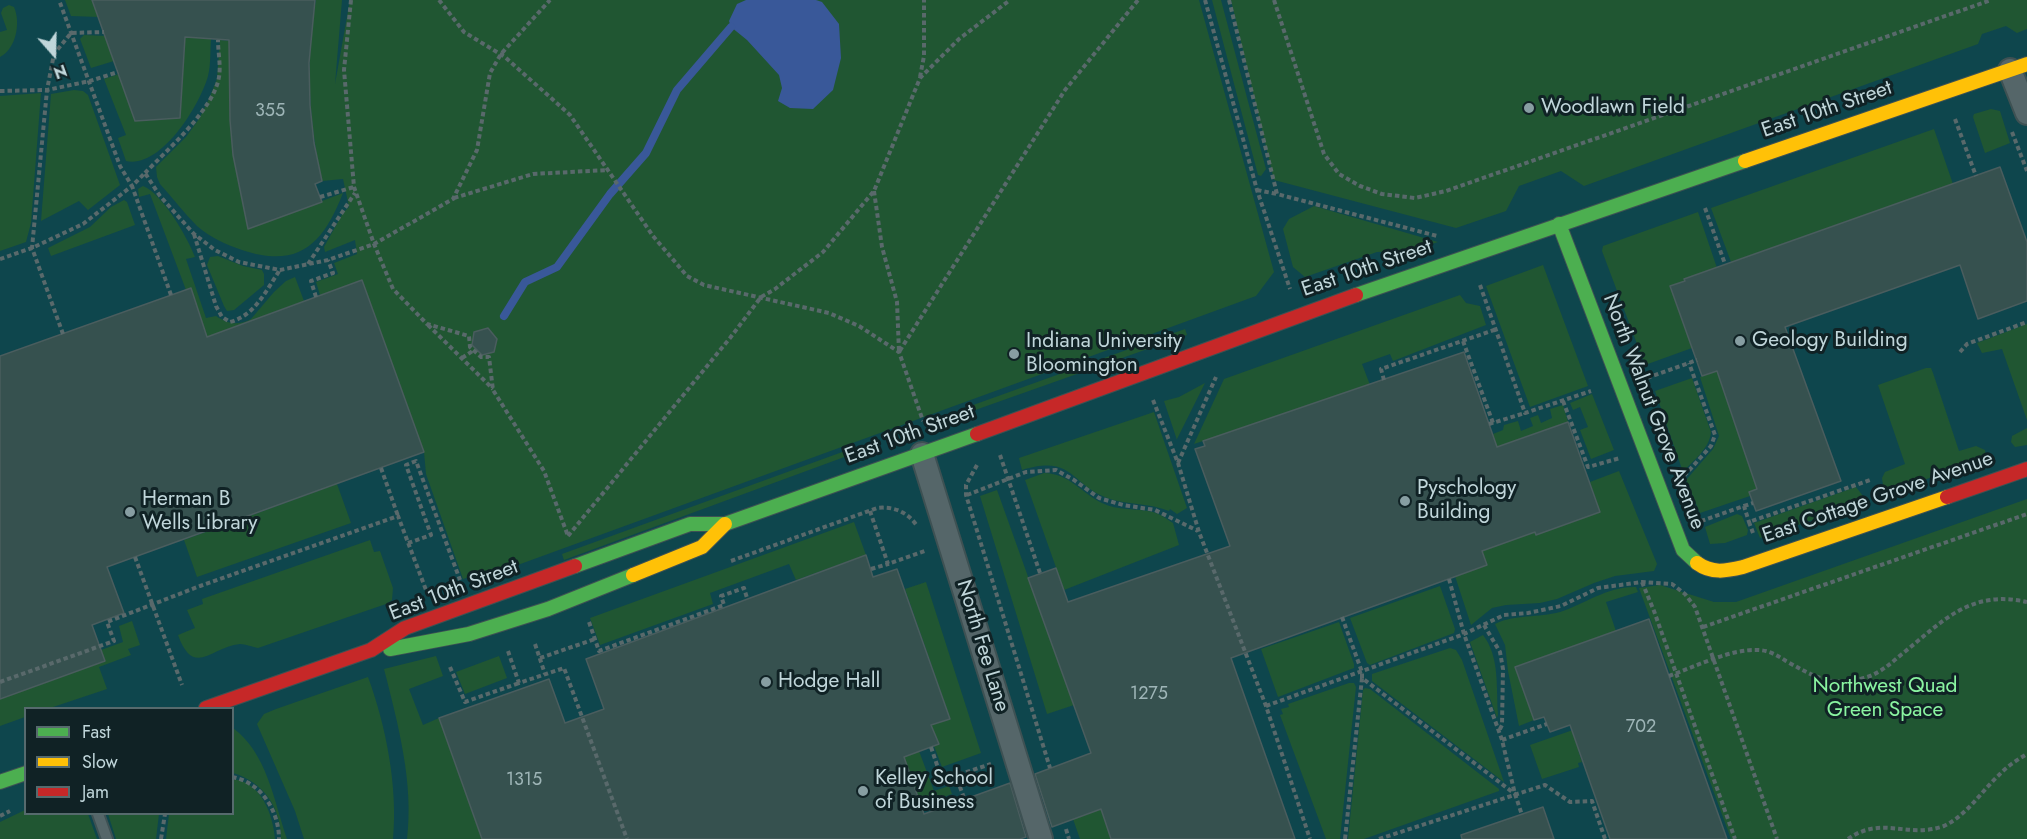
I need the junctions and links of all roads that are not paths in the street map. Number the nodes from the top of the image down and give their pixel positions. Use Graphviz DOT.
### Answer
graph roads {
  1 [pos="2019,67"];
  2 [pos="2019,120"];
  3 [pos="1559,224"];
  4 [pos="922,454"];
  5 [pos="2027,469"];
  6 [pos="725,524"];
  7 [pos="1743,567"];
  8 [pos="371,650"];
  9 [pos="209,707"];
  10 [pos="24,774"];
  11 [pos="0,782"];
  12 [pos="99,815"];
  13 [pos="107,839"];
  14 [pos="1041,839"];
  1 -- 2 [label="street"];
  1 -- 3 [label="street, East 10th Street"];
  3 -- 4 [label="street, East 10th Street"];
  3 -- 7 [label="street, North Walnut Grove Avenue"];
  4 -- 6 [label="street, East 10th Street"];
  4 -- 14 [label="street, North Fee Lane"];
  5 -- 7 [label="street, East Cottage Grove Avenue"];
  6 -- 8 [label="street, East 10th Street"];
  6 -- 8 [label="street, East 10th Street"];
  8 -- 9 [label="street, East 10th Street"];
  10 -- 11 [label="street"];
  12 -- 13 [label="lane"];
}
